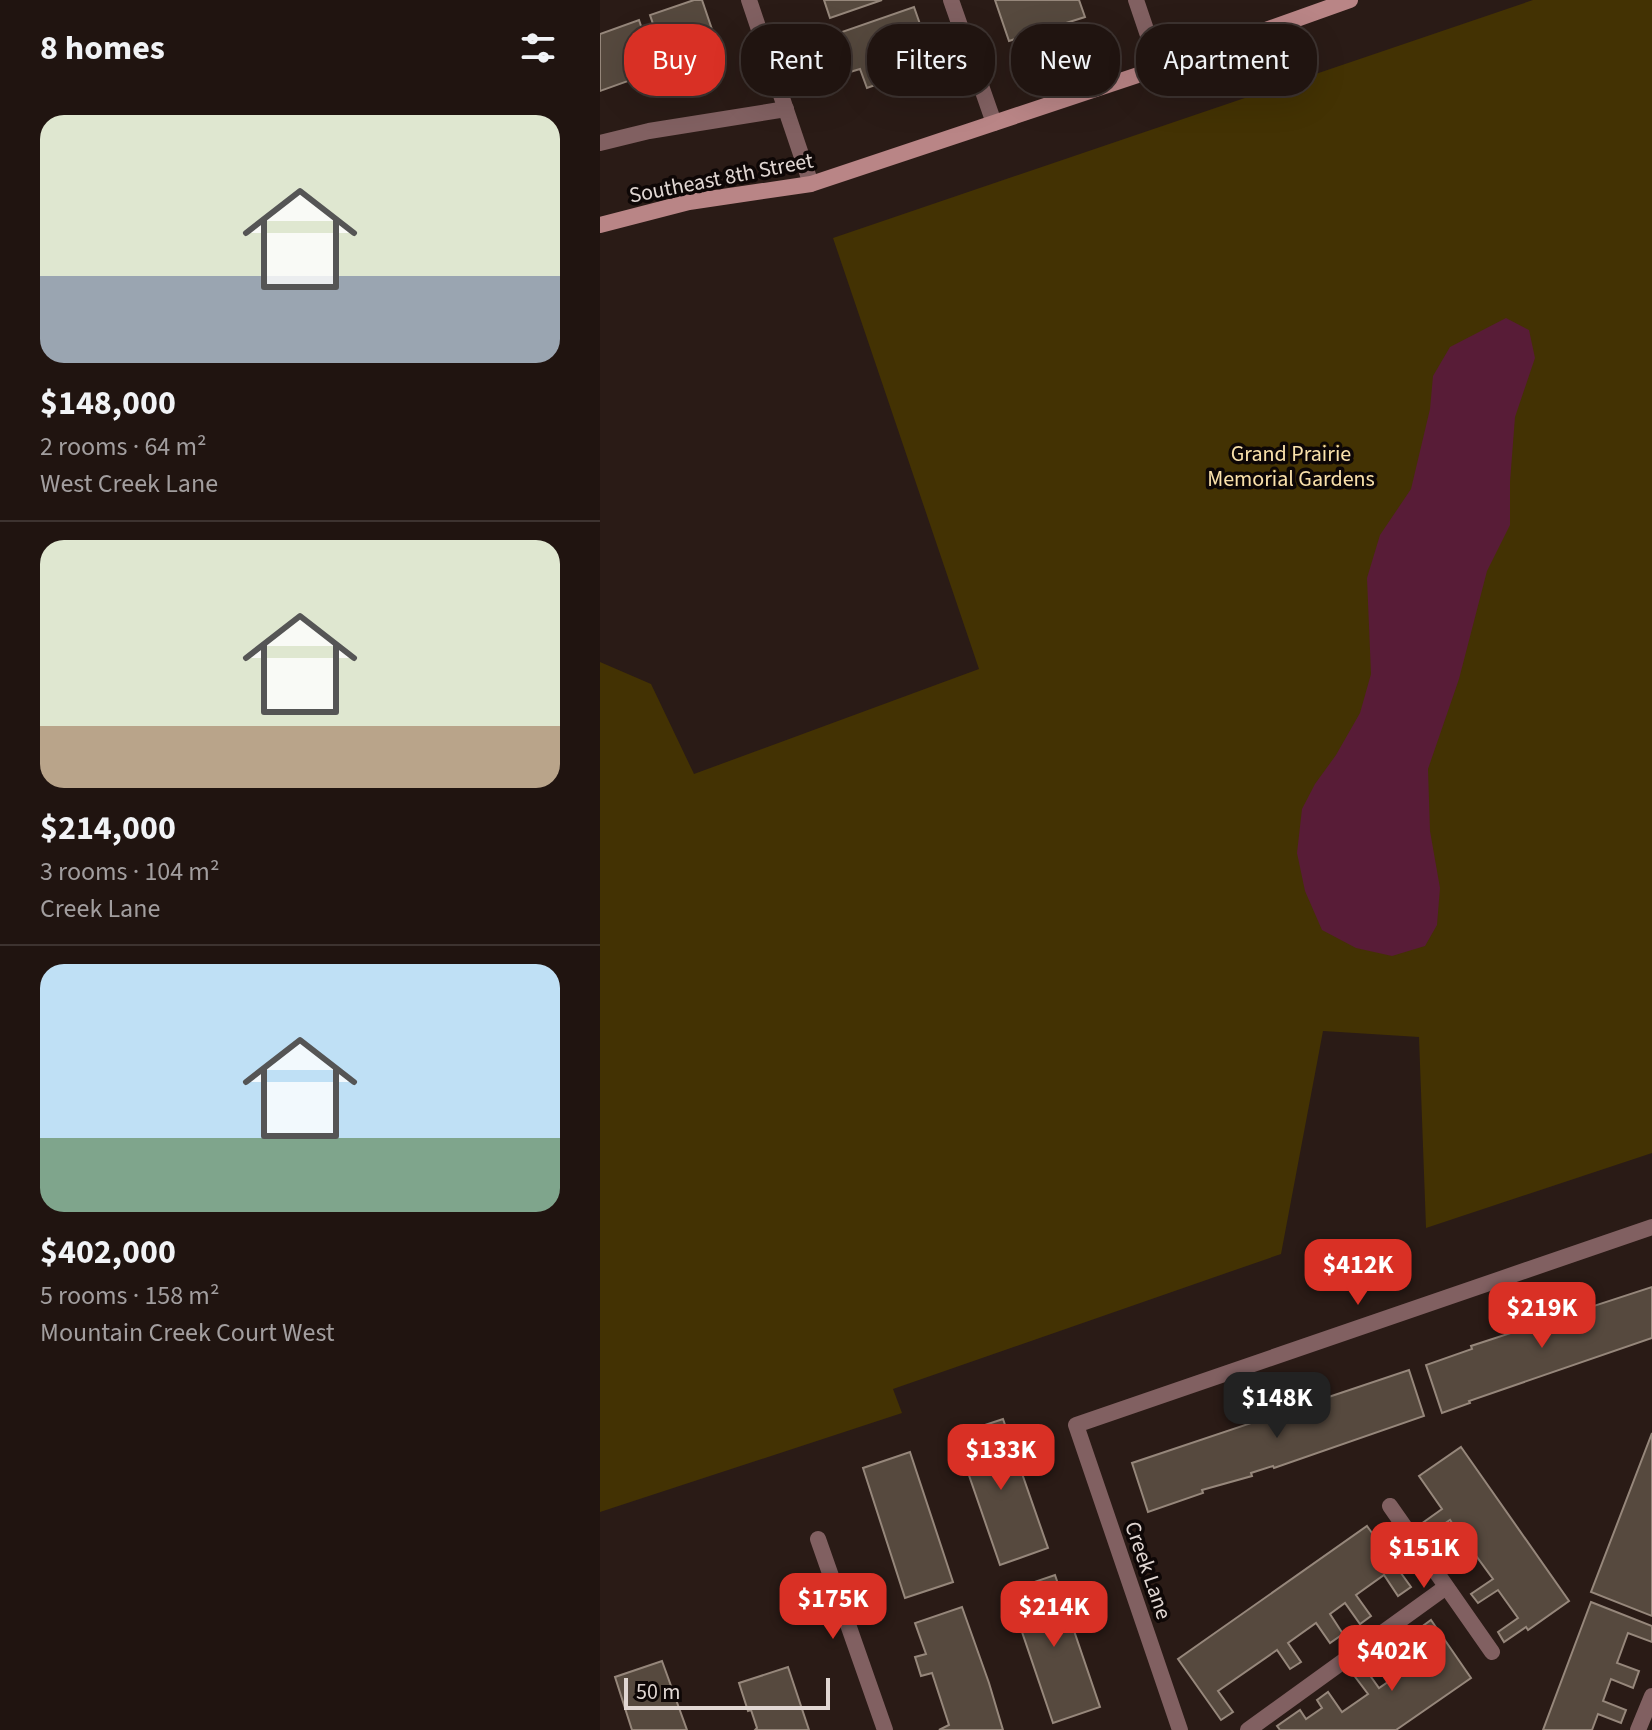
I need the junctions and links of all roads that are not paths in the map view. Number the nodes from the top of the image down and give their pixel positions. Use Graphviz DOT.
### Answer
graph roads {
  1 [pos="749,0"];
  2 [pos="951,0"];
  3 [pos="1136,0"];
  4 [pos="1343,1"];
  5 [pos="1144,24"];
  6 [pos="1280,24"];
  7 [pos="1136,76"];
  8 [pos="786,109"];
  9 [pos="994,123"];
  10 [pos="600,143"];
  11 [pos="811,184"];
  12 [pos="600,225"];
  13 [pos="1652,1227"];
  14 [pos="1390,1506"];
  15 [pos="818,1539"];
  16 [pos="1446,1587"];
  17 [pos="1492,1652"];
  18 [pos="1652,1696"];
  19 [pos="885,1730"];
  20 [pos="1180,1730"];
  21 [pos="1248,1730"];
  22 [pos="1638,1730"];
  1 -- 8 [label="street"];
  2 -- 9 [label="street"];
  3 -- 5 [label="street"];
  4 -- 6 [label="street, Southeast 8th Street"];
  7 -- 9 [label="street, Southeast 8th Street"];
  8 -- 10 [label="street"];
  8 -- 11 [label="street"];
  9 -- 11 [label="street, Southeast 8th Street"];
  11 -- 12 [label="street, Southeast 8th Street"];
  13 -- 20 [label="street, Creek Lane"];
  14 -- 16 [label="street"];
  15 -- 19 [label="street"];
  16 -- 17 [label="street"];
  16 -- 21 [label="street"];
  18 -- 22 [label="street"];
}
